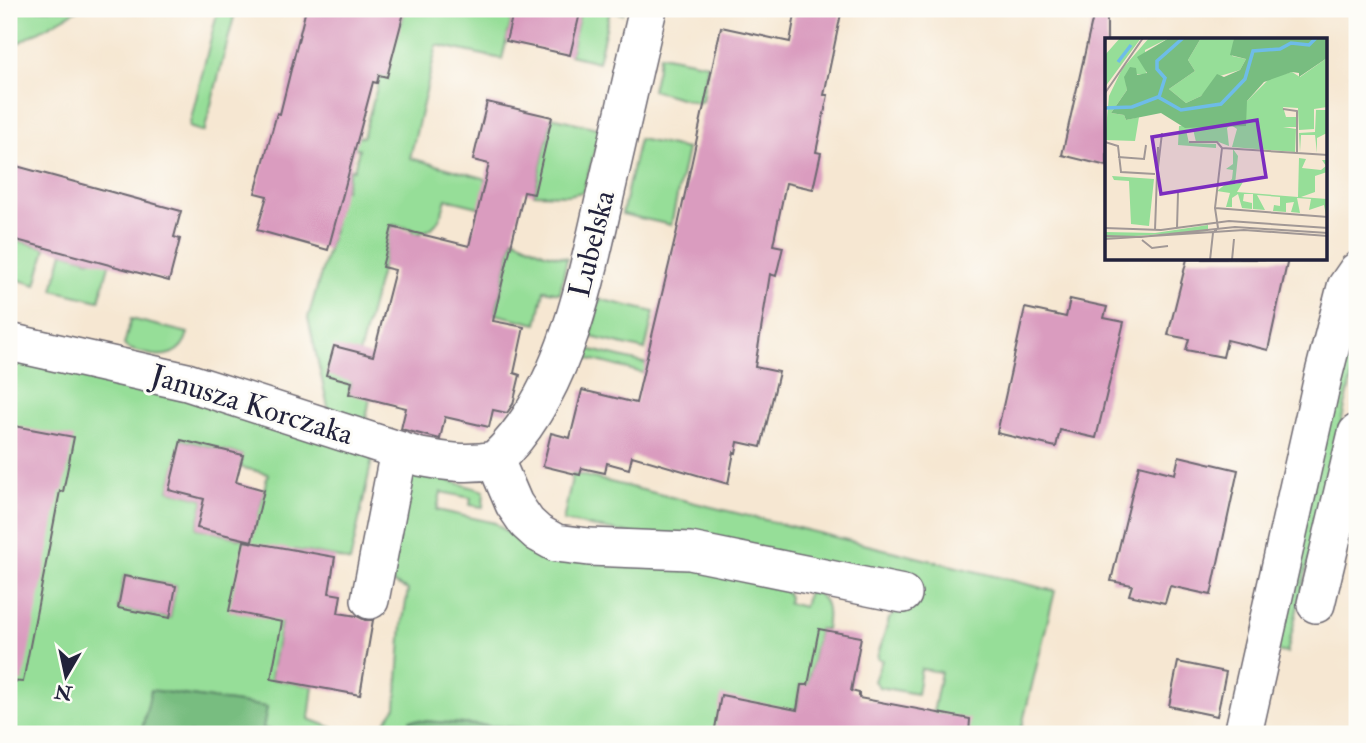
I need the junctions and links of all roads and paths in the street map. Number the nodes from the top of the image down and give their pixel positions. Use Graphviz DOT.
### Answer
graph roads {
  1 [pos="648,9"];
  2 [pos="1357,271"];
  3 [pos="9,342"];
  4 [pos="1357,433"];
  5 [pos="400,451"];
  6 [pos="495,460"];
  7 [pos="903,594"];
  8 [pos="370,600"];
  9 [pos="1316,604"];
  10 [pos="1243,734"];
  1 -- 6 [label="street, Lubelska"];
  2 -- 10 [label="street"];
  3 -- 5 [label="street, Janusza Korczaka"];
  4 -- 9 [label="street"];
  5 -- 6 [label="street, Janusza Korczaka"];
  5 -- 8 [label="street"];
  6 -- 7 [label="street"];
}
